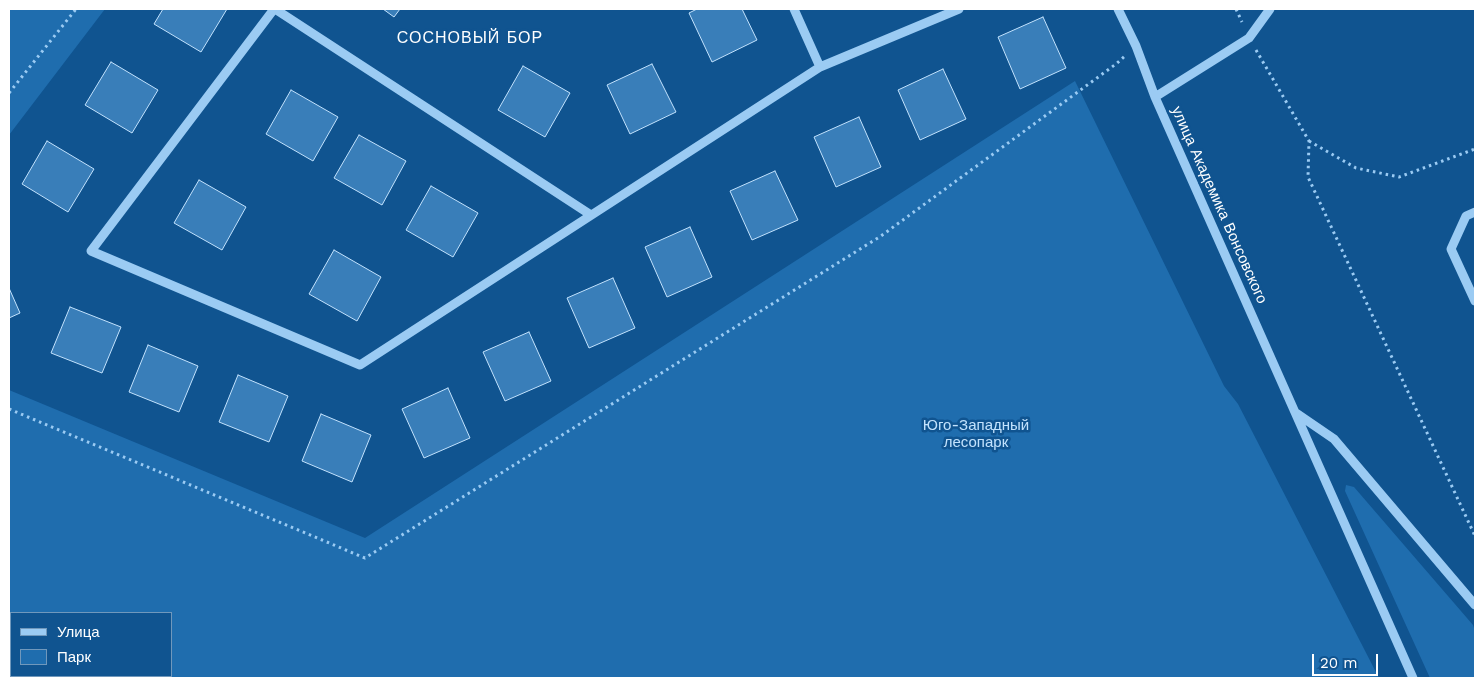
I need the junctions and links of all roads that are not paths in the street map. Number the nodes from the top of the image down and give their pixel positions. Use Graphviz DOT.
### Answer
graph roads {
  1 [pos="274,9"];
  2 [pos="794,9"];
  3 [pos="959,9"];
  4 [pos="1118,9"];
  5 [pos="1270,9"];
  6 [pos="820,67"];
  7 [pos="1156,97"];
  8 [pos="1475,212"];
  9 [pos="591,215"];
  10 [pos="1475,301"];
  11 [pos="1296,413"];
  12 [pos="1475,605"];
  13 [pos="1413,678"];
  1 -- 9 [label="street"];
  1 -- 9 [label="street"];
  2 -- 6 [label="street"];
  3 -- 6 [label="street"];
  4 -- 7 [label="street, улица Академика Вонсовского"];
  5 -- 7 [label="street"];
  6 -- 9 [label="street"];
  7 -- 11 [label="street, улица Академика Вонсовского"];
  8 -- 10 [label="street"];
  11 -- 12 [label="street"];
  11 -- 13 [label="street, улица Академика Вонсовского"];
}
